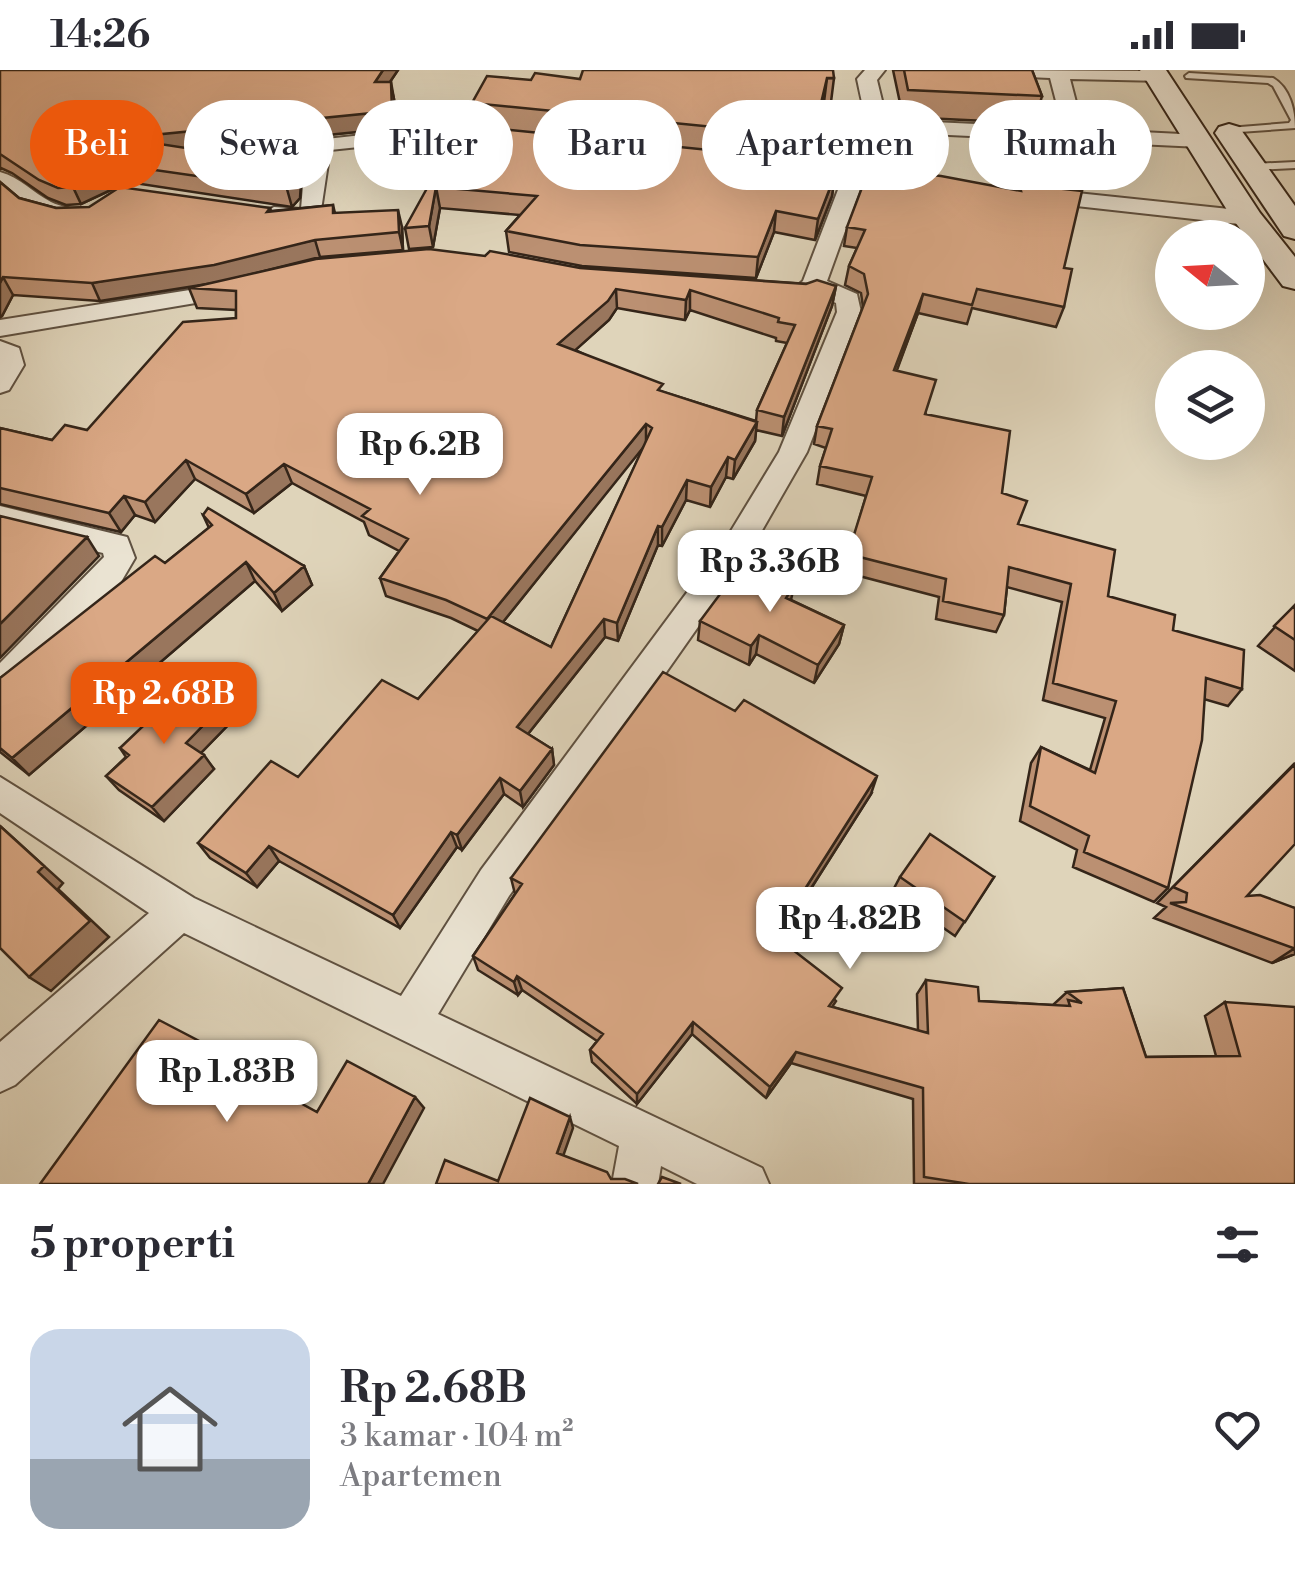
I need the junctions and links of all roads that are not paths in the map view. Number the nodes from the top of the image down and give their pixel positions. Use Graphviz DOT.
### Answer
graph roads {
  1 [pos="875,70"];
  2 [pos="1004,70"];
  3 [pos="1171,73"];
  4 [pos="1059,74"];
  5 [pos="1066,100"];
  6 [pos="1295,121"];
  7 [pos="969,131"];
  8 [pos="1152,136"];
  9 [pos="1214,136"];
  10 [pos="526,141"];
  11 [pos="1295,165"];
  12 [pos="1252,167"];
  13 [pos="0,179"];
  14 [pos="849,190"];
  15 [pos="1012,194"];
  16 [pos="243,210"];
  17 [pos="88,216"];
  18 [pos="1248,218"];
  19 [pos="1295,229"];
  20 [pos="1295,278"];
  21 [pos="255,284"];
  22 [pos="814,284"];
  23 [pos="754,291"];
  24 [pos="0,328"];
  25 [pos="0,349"];
  26 [pos="0,384"];
  27 [pos="0,517"];
  28 [pos="0,685"];
  29 [pos="0,793"];
  30 [pos="180,911"];
  31 [pos="412,1019"];
  32 [pos="0,1070"];
  33 [pos="643,1136"];
  34 [pos="635,1184"];
  35 [pos="746,1184"];
  1 -- 7 [label="street"];
  2 -- 4 [label="street"];
  3 -- 4 [label="street"];
  3 -- 6 [label="lane"];
  3 -- 9 [label="main road"];
  4 -- 5 [label="street"];
  6 -- 9 [label="lane"];
  8 -- 9 [label="street"];
  9 -- 12 [label="main road"];
  9 -- 18 [label="main road"];
  10 -- 16 [label="street"];
  11 -- 12 [label="lane"];
  12 -- 19 [label="main road"];
  13 -- 17 [label="street"];
  14 -- 22 [label="street"];
  15 -- 18 [label="street"];
  18 -- 20 [label="main road"];
  21 -- 24 [label="street"];
  22 -- 23 [label="street"];
  22 -- 31 [label="street"];
  25 -- 26 [label="street"];
  27 -- 28 [label="street"];
  29 -- 30 [label="street"];
  30 -- 31 [label="street"];
  30 -- 32 [label="street"];
  31 -- 33 [label="street"];
  33 -- 34 [label="street"];
  33 -- 35 [label="street"];
}
